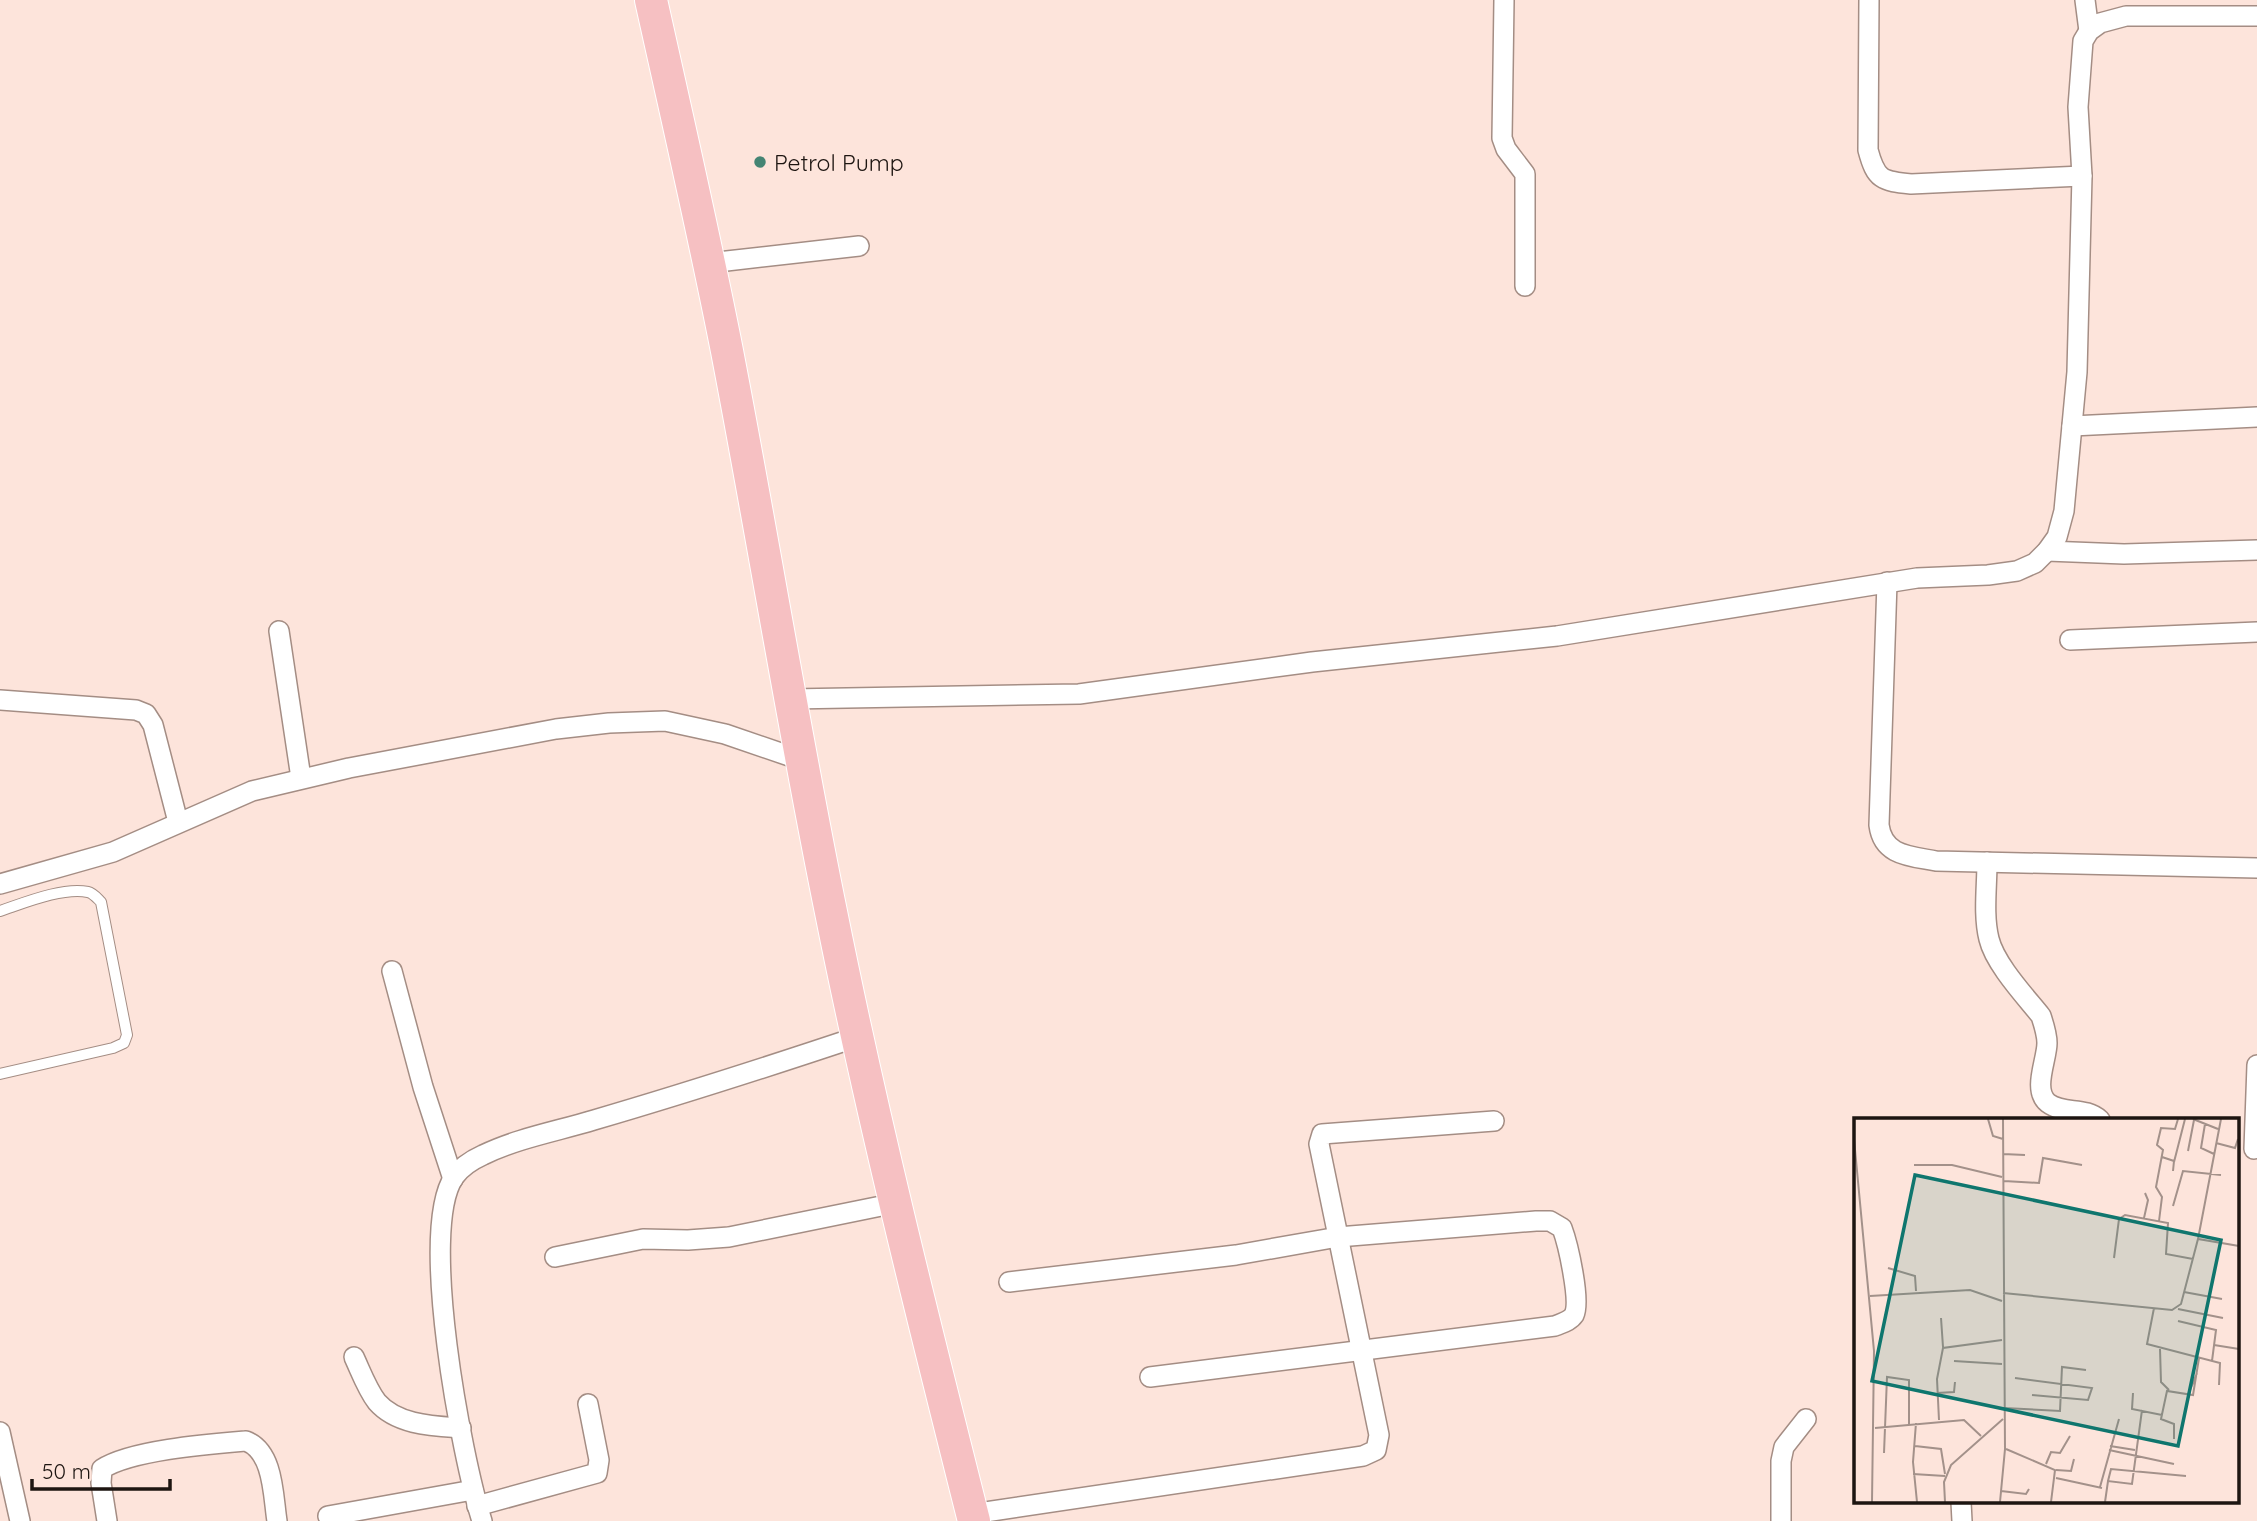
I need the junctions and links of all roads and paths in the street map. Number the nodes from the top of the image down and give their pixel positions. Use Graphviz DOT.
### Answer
graph roads {
  1 [pos="650,0"];
  2 [pos="1504,0"];
  3 [pos="1869,0"];
  4 [pos="2085,0"];
  5 [pos="2257,16"];
  6 [pos="2089,31"];
  7 [pos="2082,177"];
  8 [pos="859,246"];
  9 [pos="709,263"];
  10 [pos="1525,286"];
  11 [pos="2257,417"];
  12 [pos="2072,426"];
  13 [pos="2257,550"];
  14 [pos="2047,551"];
  15 [pos="1887,582"];
  16 [pos="279,631"];
  17 [pos="2257,632"];
  18 [pos="2070,640"];
  19 [pos="790,699"];
  20 [pos="0,700"];
  21 [pos="801,760"];
  22 [pos="301,778"];
  23 [pos="178,822"];
  24 [pos="1987,862"];
  25 [pos="2257,868"];
  26 [pos="0,884"];
  27 [pos="0,911"];
  28 [pos="392,971"];
  29 [pos="857,1037"];
  30 [pos="2257,1065"];
  31 [pos="0,1073"];
  32 [pos="2098,1118"];
  33 [pos="1493,1121"];
  34 [pos="2240,1139"];
  35 [pos="2256,1150"];
  36 [pos="453,1179"];
  37 [pos="896,1203"];
  38 [pos="1338,1237"];
  39 [pos="555,1257"];
  40 [pos="1009,1282"];
  41 [pos="1362,1349"];
  42 [pos="354,1357"];
  43 [pos="1150,1377"];
  44 [pos="588,1404"];
  45 [pos="1806,1419"];
  46 [pos="461,1427"];
  47 [pos="0,1433"];
  48 [pos="478,1506"];
  49 [pos="328,1517"];
  50 [pos="973,1517"];
  51 [pos="20,1521"];
  52 [pos="107,1521"];
  53 [pos="277,1521"];
  54 [pos="1781,1521"];
  1 -- 9 [label="highway"];
  2 -- 10 [label="street"];
  3 -- 7 [label="street"];
  4 -- 6 [label="street"];
  5 -- 6 [label="street"];
  6 -- 7 [label="street"];
  7 -- 12 [label="street"];
  8 -- 9 [label="street"];
  9 -- 19 [label="highway"];
  11 -- 12 [label="street"];
  12 -- 14 [label="street"];
  13 -- 14 [label="street"];
  14 -- 15 [label="street"];
  15 -- 19 [label="street"];
  15 -- 24 [label="street"];
  16 -- 22 [label="street"];
  17 -- 18 [label="street"];
  19 -- 21 [label="highway"];
  20 -- 23 [label="street"];
  21 -- 22 [label="street"];
  21 -- 29 [label="highway"];
  22 -- 23 [label="street"];
  23 -- 26 [label="street"];
  24 -- 25 [label="street"];
  24 -- 32 [label="street"];
  27 -- 31 [label="lane"];
  28 -- 36 [label="street"];
  29 -- 36 [label="street"];
  29 -- 37 [label="highway"];
  30 -- 35 [label="street"];
  33 -- 38 [label="street"];
  34 -- 35 [label="street"];
  36 -- 46 [label="street"];
  37 -- 39 [label="street"];
  37 -- 50 [label="highway"];
  38 -- 40 [label="street"];
  38 -- 41 [label="street"];
  38 -- 41 [label="street"];
  41 -- 43 [label="street"];
  41 -- 50 [label="street"];
  42 -- 46 [label="street"];
  44 -- 48 [label="street"];
  45 -- 54 [label="street"];
  46 -- 48 [label="street"];
  47 -- 51 [label="street"];
  48 -- 49 [label="street"];
  52 -- 53 [label="street"];
}
